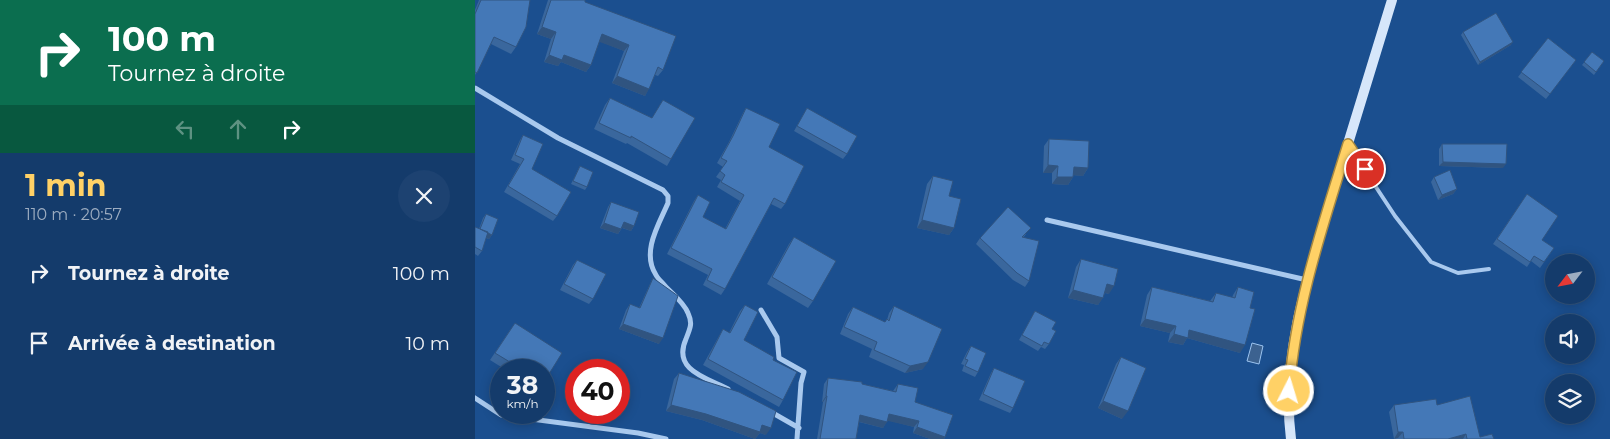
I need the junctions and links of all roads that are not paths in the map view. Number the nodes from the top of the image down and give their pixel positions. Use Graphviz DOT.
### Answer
graph roads {
  1 [pos="1392,0"];
  2 [pos="475,88"];
  3 [pos="1348,144"];
  4 [pos="1047,220"];
  5 [pos="1489,269"];
  6 [pos="1307,280"];
  7 [pos="761,310"];
  8 [pos="730,391"];
  9 [pos="475,398"];
  10 [pos="768,411"];
  11 [pos="799,428"];
  12 [pos="638,433"];
  13 [pos="634,439"];
  14 [pos="666,439"];
  15 [pos="797,439"];
  16 [pos="1291,439"];
  1 -- 3 [label="street"];
  2 -- 8 [label="street"];
  3 -- 5 [label="lane"];
  3 -- 6 [label="street"];
  4 -- 6 [label="street"];
  6 -- 16 [label="street"];
  7 -- 11 [label="street"];
  9 -- 12 [label="street"];
  10 -- 11 [label="street"];
  11 -- 15 [label="street"];
  12 -- 13 [label="street"];
  12 -- 14 [label="street"];
}
